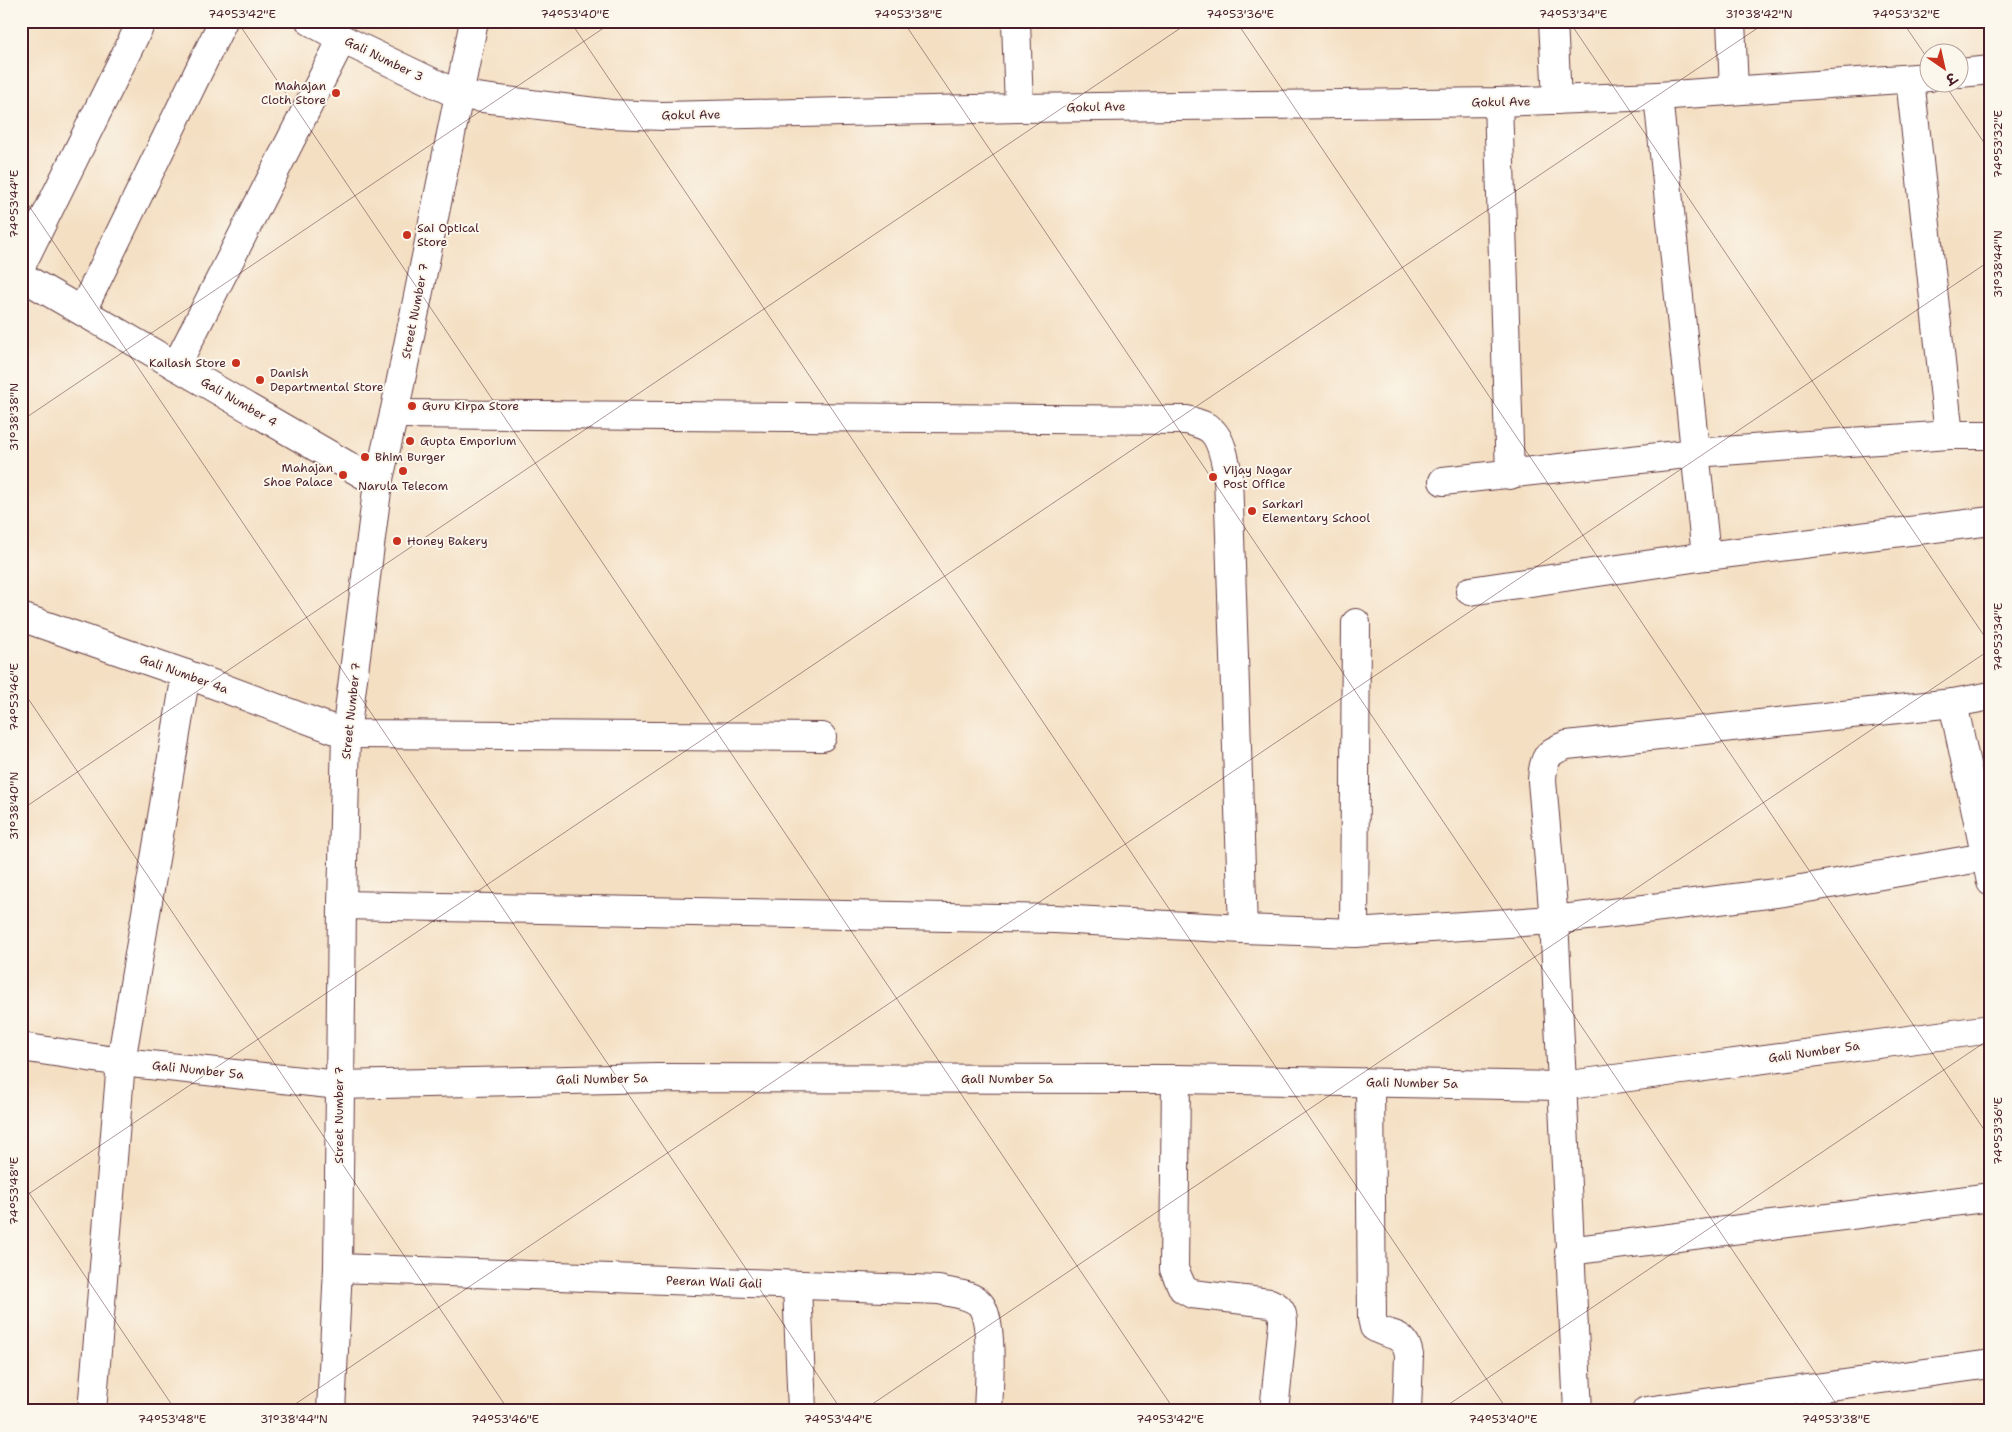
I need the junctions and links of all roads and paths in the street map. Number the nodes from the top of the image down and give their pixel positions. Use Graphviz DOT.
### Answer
graph roads {
  1 [pos="142,21"];
  2 [pos="223,21"];
  3 [pos="310,21"];
  4 [pos="474,21"];
  5 [pos="1016,21"];
  6 [pos="1553,21"];
  7 [pos="1730,21"];
  8 [pos="342,39"];
  9 [pos="1991,70"];
  10 [pos="1970,73"];
  11 [pos="1920,78"];
  12 [pos="1734,90"];
  13 [pos="1921,92"];
  14 [pos="459,95"];
  15 [pos="1658,96"];
  16 [pos="1557,100"];
  17 [pos="1498,102"];
  18 [pos="1018,108"];
  19 [pos="21,266"];
  20 [pos="21,276"];
  21 [pos="82,312"];
  22 [pos="176,366"];
  23 [pos="394,414"];
  24 [pos="1949,435"];
  25 [pos="1991,435"];
  26 [pos="1695,454"];
  27 [pos="1510,475"];
  28 [pos="1443,481"];
  29 [pos="378,483"];
  30 [pos="1991,521"];
  31 [pos="1706,556"];
  32 [pos="1470,591"];
  33 [pos="21,617"];
  34 [pos="1356,623"];
  35 [pos="186,674"];
  36 [pos="1991,696"];
  37 [pos="1953,703"];
  38 [pos="346,734"];
  39 [pos="822,737"];
  40 [pos="1989,865"];
  41 [pos="342,905"];
  42 [pos="1554,920"];
  43 [pos="1243,929"];
  44 [pos="1354,933"];
  45 [pos="1991,1029"];
  46 [pos="21,1047"];
  47 [pos="121,1062"];
  48 [pos="1176,1079"];
  49 [pos="1370,1083"];
  50 [pos="339,1085"];
  51 [pos="1562,1086"];
  52 [pos="1991,1197"];
  53 [pos="1569,1251"];
  54 [pos="338,1268"];
  55 [pos="797,1285"];
  56 [pos="1991,1364"];
  57 [pos="92,1411"];
  58 [pos="331,1411"];
  59 [pos="802,1411"];
  60 [pos="988,1411"];
  61 [pos="1274,1411"];
  62 [pos="1407,1411"];
  63 [pos="1578,1411"];
  64 [pos="1646,1411"];
  1 -- 19 [label="street"];
  2 -- 21 [label="street"];
  3 -- 8 [label="street, Gali Number 3"];
  4 -- 14 [label="street, Street Number 7"];
  5 -- 18 [label="street"];
  6 -- 16 [label="street"];
  7 -- 12 [label="street"];
  8 -- 14 [label="street, Gali Number 3"];
  8 -- 22 [label="street"];
  9 -- 10 [label="street"];
  11 -- 12 [label="street, Gokul Ave"];
  12 -- 15 [label="street, Gokul Ave"];
  13 -- 24 [label="street"];
  14 -- 18 [label="street, Gokul Ave"];
  14 -- 23 [label="street, Street Number 7"];
  15 -- 16 [label="street, Gokul Ave"];
  15 -- 26 [label="street"];
  16 -- 17 [label="street, Gokul Ave"];
  17 -- 18 [label="street, Gokul Ave"];
  17 -- 27 [label="street"];
  20 -- 21 [label="street, Gali Number 4"];
  21 -- 22 [label="street, Gali Number 4"];
  22 -- 29 [label="street, Gali Number 4"];
  23 -- 29 [label="street, Street Number 7"];
  23 -- 43 [label="street"];
  24 -- 25 [label="street"];
  24 -- 26 [label="street"];
  26 -- 27 [label="street"];
  26 -- 31 [label="street"];
  27 -- 28 [label="street"];
  29 -- 38 [label="street, Street Number 7"];
  30 -- 31 [label="street"];
  31 -- 32 [label="street"];
  33 -- 35 [label="street, Gali Number 4a"];
  34 -- 44 [label="street"];
  35 -- 38 [label="street, Gali Number 4a"];
  35 -- 47 [label="street"];
  36 -- 37 [label="street"];
  37 -- 40 [label="street"];
  37 -- 42 [label="street"];
  38 -- 39 [label="street"];
  38 -- 41 [label="street, Street Number 7"];
  40 -- 42 [label="street"];
  41 -- 43 [label="street"];
  41 -- 50 [label="street, Street Number 7"];
  42 -- 44 [label="street"];
  42 -- 51 [label="street"];
  43 -- 44 [label="street"];
  45 -- 51 [label="street, Gali Number 5a"];
  46 -- 47 [label="street, Gali Number 5a"];
  47 -- 50 [label="street, Gali Number 5a"];
  47 -- 57 [label="street"];
  48 -- 49 [label="street, Gali Number 5a"];
  48 -- 50 [label="street, Gali Number 5a"];
  48 -- 61 [label="street"];
  49 -- 51 [label="street, Gali Number 5a"];
  49 -- 62 [label="street"];
  50 -- 54 [label="street, Street Number 7"];
  51 -- 53 [label="street"];
  52 -- 53 [label="street"];
  53 -- 63 [label="street"];
  54 -- 55 [label="street, Peeran Wali Gali"];
  54 -- 58 [label="street, Street Number 7"];
  55 -- 59 [label="street"];
  55 -- 60 [label="street, Peeran Wali Gali"];
  56 -- 64 [label="street"];
}
